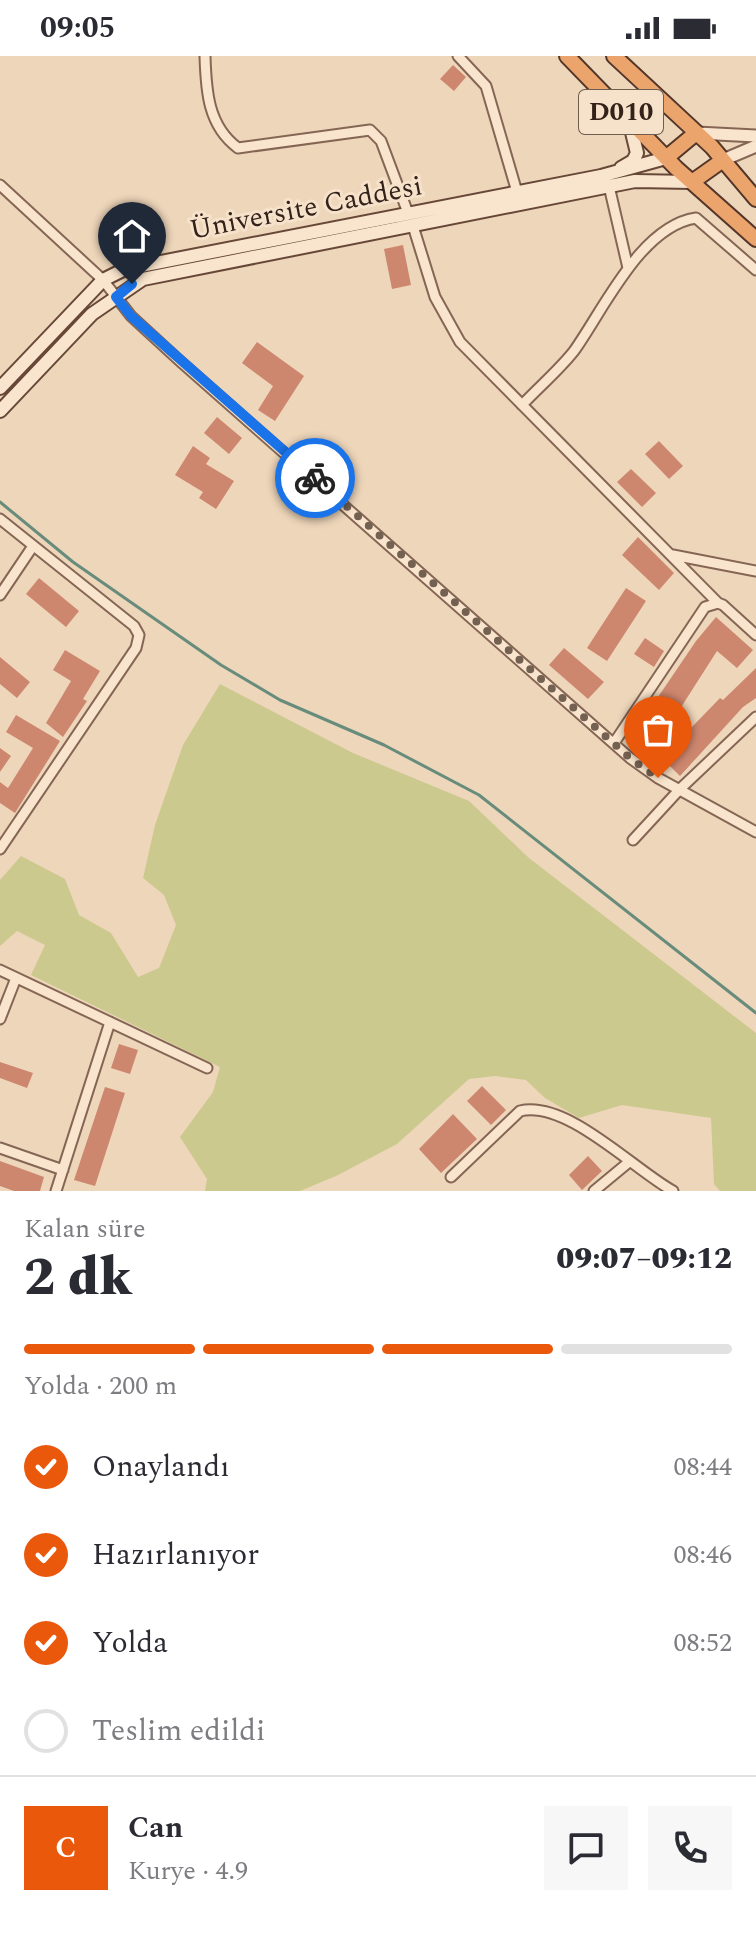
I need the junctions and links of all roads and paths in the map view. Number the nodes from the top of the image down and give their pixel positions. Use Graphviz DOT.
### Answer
graph roads {
  1 [pos="205,56"];
  2 [pos="458,56"];
  3 [pos="567,56"];
  4 [pos="614,56"];
  5 [pos="627,117"];
  6 [pos="696,133"];
  7 [pos="756,136"];
  8 [pos="756,146"];
  9 [pos="666,158"];
  10 [pos="723,160"];
  11 [pos="611,180"];
  12 [pos="692,182"];
  13 [pos="0,185"];
  14 [pos="517,192"];
  15 [pos="756,199"];
  16 [pos="410,220"];
  17 [pos="756,239"];
  18 [pos="628,268"];
  19 [pos="756,270"];
  20 [pos="103,280"];
  21 [pos="116,297"];
  22 [pos="0,388"];
  23 [pos="522,405"];
  24 [pos="0,411"];
  25 [pos="0,519"];
  26 [pos="33,546"];
  27 [pos="671,554"];
  28 [pos="756,571"];
  29 [pos="0,595"];
  30 [pos="718,603"];
  31 [pos="756,635"];
  32 [pos="756,717"];
  33 [pos="614,743"];
  34 [pos="680,789"];
  35 [pos="756,832"];
  36 [pos="633,840"];
  37 [pos="0,849"];
  38 [pos="0,970"];
  39 [pos="16,978"];
  40 [pos="0,1019"];
  41 [pos="110,1022"];
  42 [pos="207,1068"];
  43 [pos="0,1148"];
  44 [pos="629,1162"];
  45 [pos="63,1170"];
  46 [pos="451,1177"];
  47 [pos="56,1191"];
  48 [pos="594,1191"];
  49 [pos="673,1191"];
  1 -- 16 [label="street"];
  2 -- 14 [label="street"];
  3 -- 5 [label="highway, D010"];
  4 -- 6 [label="highway, D010"];
  5 -- 9 [label="highway, D010"];
  5 -- 11 [label="main road"];
  6 -- 7 [label="street"];
  6 -- 9 [label="highway"];
  6 -- 10 [label="highway, D010"];
  8 -- 10 [label="street"];
  9 -- 11 [label="main road, Üniversite Caddesi"];
  9 -- 12 [label="highway, D010"];
  10 -- 12 [label="highway"];
  10 -- 15 [label="highway, D010"];
  11 -- 12 [label="main road"];
  11 -- 14 [label="main road, Üniversite Caddesi"];
  11 -- 16 [label="main road"];
  11 -- 18 [label="street"];
  12 -- 17 [label="highway, D010"];
  13 -- 20 [label="street"];
  14 -- 16 [label="main road, Üniversite Caddesi"];
  16 -- 20 [label="main road, Üniversite Caddesi"];
  16 -- 21 [label="main road"];
  16 -- 23 [label="street"];
  18 -- 19 [label="street"];
  18 -- 23 [label="street"];
  20 -- 21 [label="street"];
  20 -- 22 [label="main road, Üniversite Caddesi"];
  21 -- 24 [label="main road"];
  21 -- 33 [label="street"];
  23 -- 27 [label="street"];
  25 -- 26 [label="street"];
  26 -- 29 [label="street"];
  26 -- 37 [label="street"];
  27 -- 28 [label="street"];
  27 -- 30 [label="street"];
  30 -- 31 [label="street"];
  30 -- 33 [label="street"];
  32 -- 34 [label="street"];
  33 -- 34 [label="street"];
  34 -- 35 [label="street"];
  34 -- 36 [label="street"];
  38 -- 39 [label="street"];
  39 -- 40 [label="street"];
  39 -- 41 [label="street"];
  41 -- 42 [label="street"];
  41 -- 45 [label="street"];
  43 -- 45 [label="street"];
  44 -- 46 [label="street"];
  44 -- 48 [label="street"];
  44 -- 49 [label="street"];
  45 -- 47 [label="street"];
}
